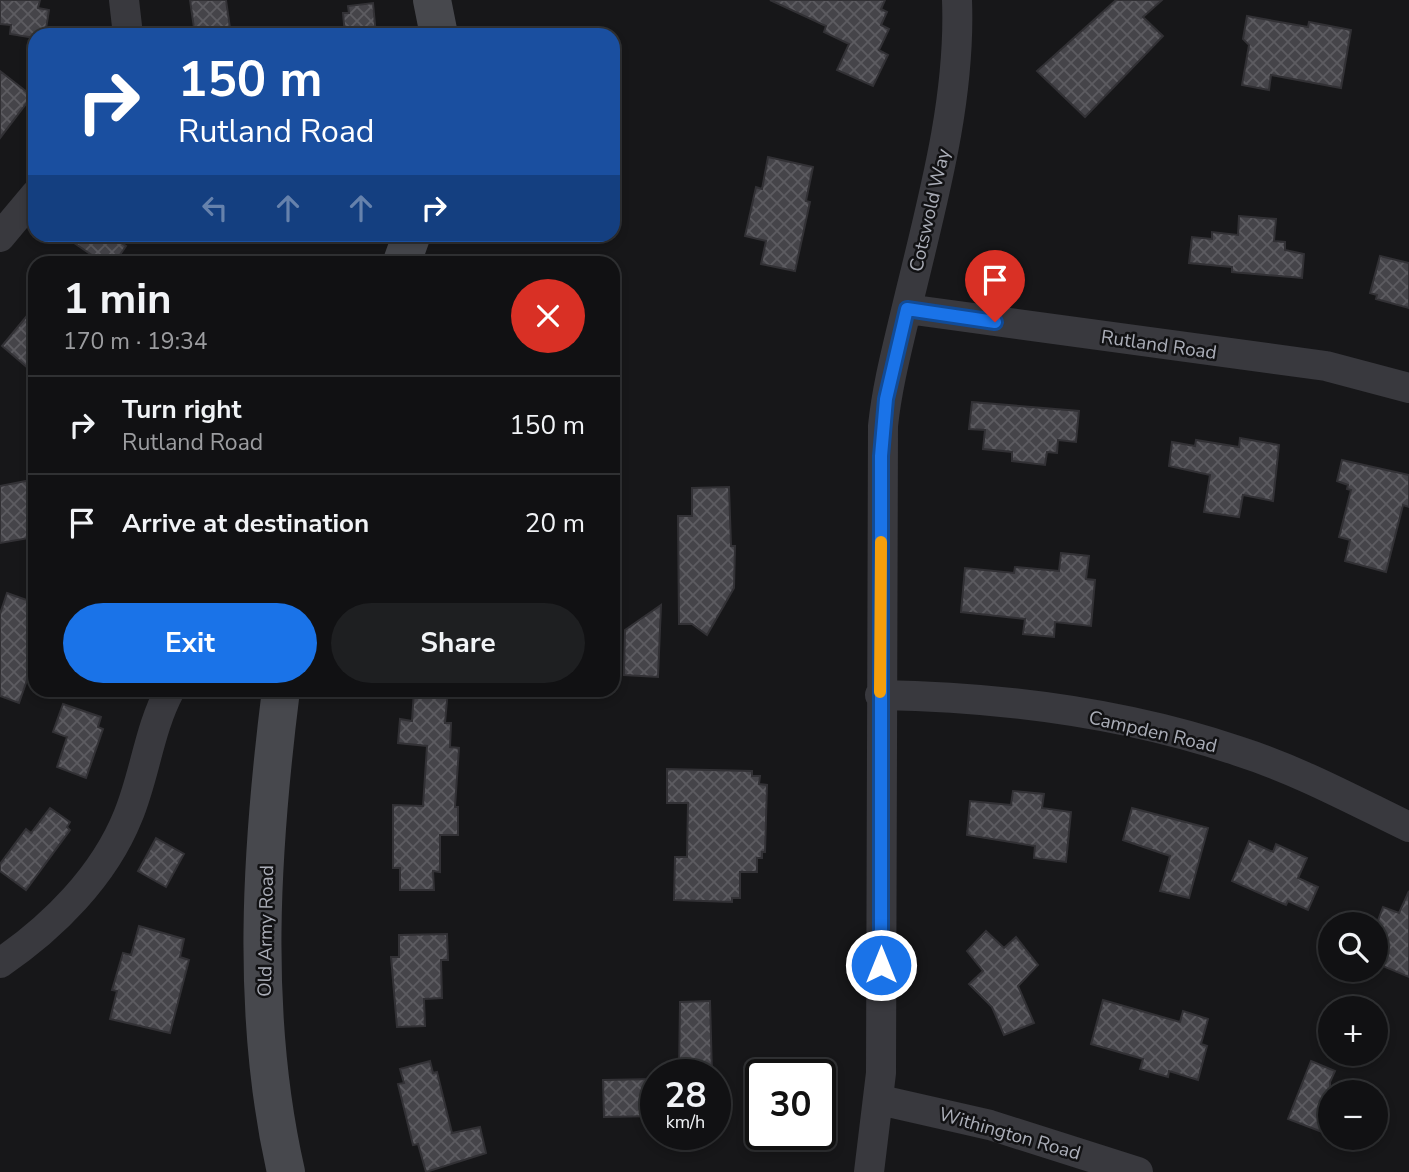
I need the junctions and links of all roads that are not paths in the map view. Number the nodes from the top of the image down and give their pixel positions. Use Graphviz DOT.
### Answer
graph roads {
  1 [pos="124,0"];
  2 [pos="432,0"];
  3 [pos="957,0"];
  4 [pos="127,28"];
  5 [pos="438,28"];
  6 [pos="28,203"];
  7 [pos="0,237"];
  8 [pos="907,309"];
  9 [pos="1409,388"];
  10 [pos="880,695"];
  11 [pos="167,697"];
  12 [pos="280,697"];
  13 [pos="1409,827"];
  14 [pos="0,962"];
  15 [pos="880,1100"];
  16 [pos="286,1172"];
  17 [pos="869,1172"];
  18 [pos="1138,1172"];
  1 -- 4 [label="street"];
  2 -- 5 [label="street"];
  3 -- 8 [label="street, Cotswold Way"];
  6 -- 7 [label="street"];
  8 -- 9 [label="street, Rutland Road"];
  8 -- 10 [label="street, Cotswold Way"];
  10 -- 13 [label="street, Campden Road"];
  10 -- 15 [label="street, Cotswold Way"];
  11 -- 14 [label="street"];
  12 -- 16 [label="street, Old Army Road"];
  15 -- 17 [label="street, Cotswold Way"];
  15 -- 18 [label="street, Withington Road"];
}
